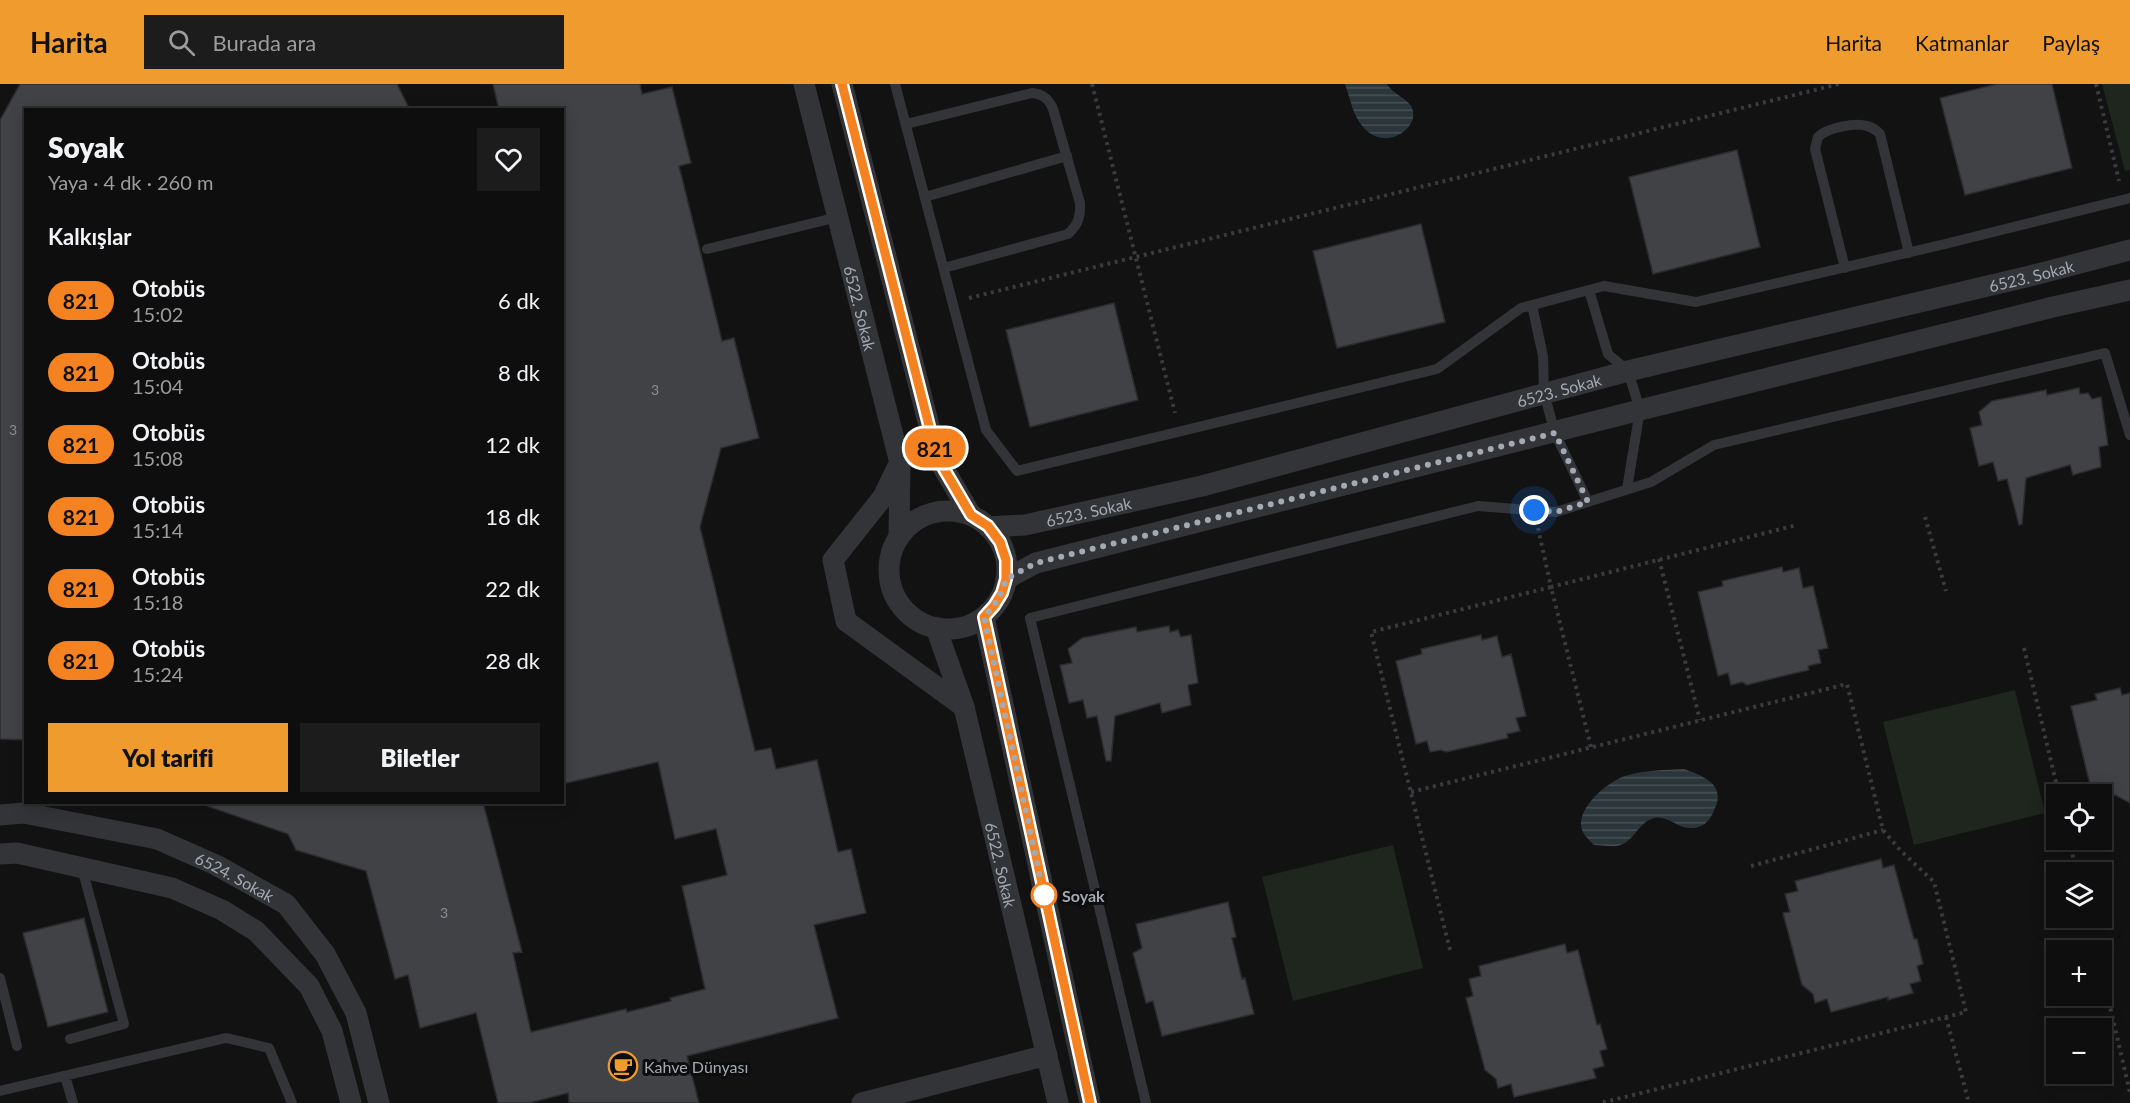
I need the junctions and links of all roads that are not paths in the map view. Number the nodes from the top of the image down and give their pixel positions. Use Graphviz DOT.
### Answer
graph roads {
  1 [pos="804,84"];
  2 [pos="842,84"];
  3 [pos="895,84"];
  4 [pos="906,124"];
  5 [pos="1067,156"];
  6 [pos="926,197"];
  7 [pos="2127,198"];
  8 [pos="838,217"];
  9 [pos="706,249"];
  10 [pos="2130,250"];
  11 [pos="1909,253"];
  12 [pos="944,268"];
  13 [pos="1845,268"];
  14 [pos="1589,290"];
  15 [pos="2129,294"];
  16 [pos="1532,305"];
  17 [pos="1628,371"];
  18 [pos="1544,393"];
  19 [pos="1640,410"];
  20 [pos="1555,433"];
  21 [pos="2130,435"];
  22 [pos="900,463"];
  23 [pos="1627,489"];
  24 [pos="1588,502"];
  25 [pos="980,521"];
  26 [pos="899,534"];
  27 [pos="1006,579"];
  28 [pos="984,617"];
  29 [pos="936,628"];
  30 [pos="964,707"];
  31 [pos="0,815"];
  32 [pos="0,854"];
  33 [pos="82,867"];
  34 [pos="0,978"];
  35 [pos="70,1039"];
  36 [pos="17,1046"];
  37 [pos="1047,1055"];
  38 [pos="65,1076"];
  39 [pos="0,1091"];
  40 [pos="73,1103"];
  41 [pos="292,1103"];
  42 [pos="351,1103"];
  43 [pos="379,1103"];
  44 [pos="862,1103"];
  45 [pos="1058,1103"];
  46 [pos="1090,1103"];
  47 [pos="1146,1103"];
  1 -- 8 [label="street, 6522. Sokak"];
  2 -- 25 [label="street"];
  3 -- 4 [label="lane"];
  4 -- 5 [label="lane"];
  4 -- 6 [label="lane"];
  5 -- 6 [label="lane"];
  5 -- 12 [label="lane"];
  6 -- 12 [label="lane"];
  7 -- 11 [label="lane"];
  8 -- 9 [label="lane"];
  8 -- 22 [label="street, 6522. Sokak"];
  10 -- 17 [label="street, 6523. Sokak"];
  11 -- 13 [label="lane"];
  11 -- 13 [label="lane"];
  12 -- 16 [label="lane"];
  13 -- 14 [label="lane"];
  14 -- 16 [label="lane"];
  14 -- 17 [label="lane"];
  15 -- 19 [label="street"];
  16 -- 18 [label="lane"];
  17 -- 18 [label="street, 6523. Sokak"];
  17 -- 19 [label="lane"];
  18 -- 20 [label="lane"];
  18 -- 25 [label="street, 6523. Sokak"];
  19 -- 20 [label="street"];
  19 -- 23 [label="lane"];
  20 -- 24 [label="lane"];
  20 -- 27 [label="street"];
  21 -- 23 [label="lane"];
  22 -- 26 [label="street, 6522. Sokak"];
  22 -- 30 [label="street"];
  23 -- 24 [label="lane"];
  24 -- 47 [label="lane"];
  25 -- 26 [label="street"];
  25 -- 27 [label="street"];
  26 -- 29 [label="street"];
  27 -- 28 [label="street"];
  28 -- 29 [label="street"];
  28 -- 46 [label="street"];
  29 -- 30 [label="street, 6522. Sokak"];
  30 -- 37 [label="street, 6522. Sokak"];
  31 -- 43 [label="street, 6524. Sokak"];
  32 -- 33 [label="street, 6524. Sokak"];
  33 -- 35 [label="lane"];
  33 -- 42 [label="street, 6524. Sokak"];
  34 -- 36 [label="lane"];
  37 -- 44 [label="street"];
  37 -- 45 [label="street, 6522. Sokak"];
  38 -- 39 [label="lane"];
  38 -- 40 [label="lane"];
  38 -- 41 [label="lane"];
}
